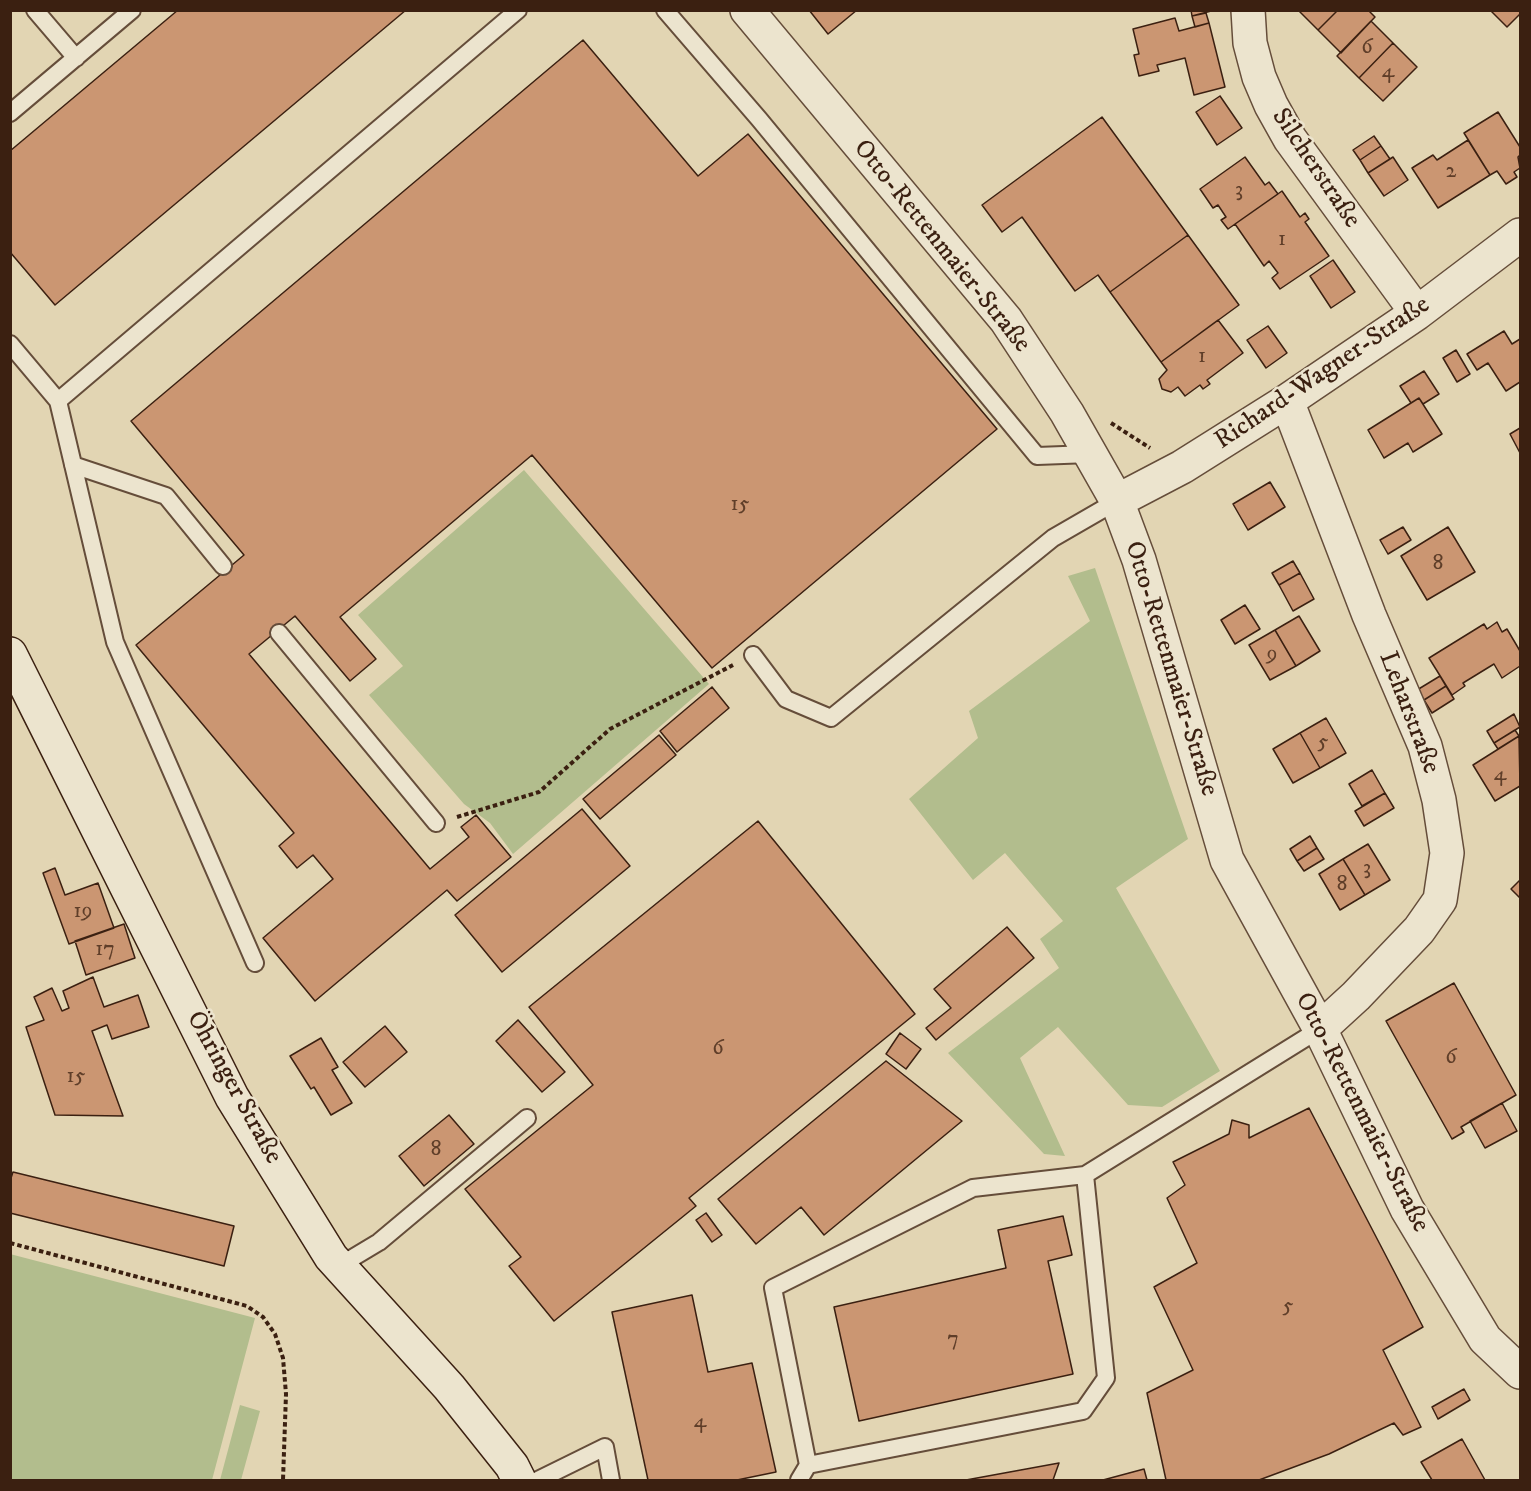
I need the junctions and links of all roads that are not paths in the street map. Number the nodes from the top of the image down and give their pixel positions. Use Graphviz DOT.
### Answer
graph roads {
  1 [pos="35,10"];
  2 [pos="132,10"];
  3 [pos="518,10"];
  4 [pos="665,10"];
  5 [pos="747,10"];
  6 [pos="1248,10"];
  7 [pos="76,58"];
  8 [pos="10,113"];
  9 [pos="1521,235"];
  10 [pos="1417,313"];
  11 [pos="10,344"];
  12 [pos="58,401"];
  13 [pos="1287,401"];
  14 [pos="1090,454"];
  15 [pos="73,465"];
  16 [pos="1117,501"];
  17 [pos="223,566"];
  18 [pos="279,633"];
  19 [pos="10,654"];
  20 [pos="753,655"];
  21 [pos="436,823"];
  22 [pos="255,963"];
  23 [pos="1320,1029"];
  24 [pos="527,1118"];
  25 [pos="1085,1175"];
  26 [pos="339,1266"];
  27 [pos="1521,1372"];
  28 [pos="808,1465"];
  29 [pos="519,1480"];
  30 [pos="538,1480"];
  31 [pos="611,1480"];
  32 [pos="799,1480"];
  1 -- 7 [label="lane"];
  2 -- 7 [label="lane"];
  3 -- 12 [label="lane"];
  4 -- 14 [label="lane"];
  5 -- 14 [label="street, Otto-Rettenmaier-Straße"];
  6 -- 10 [label="street, Silcherstraße"];
  7 -- 8 [label="lane"];
  9 -- 10 [label="street, Richard-Wagner-Straße"];
  10 -- 13 [label="street, Richard-Wagner-Straße"];
  11 -- 12 [label="lane"];
  12 -- 15 [label="lane"];
  13 -- 16 [label="street, Richard-Wagner-Straße"];
  13 -- 23 [label="street, Leharstraße"];
  14 -- 16 [label="street, Otto-Rettenmaier-Straße"];
  15 -- 17 [label="lane"];
  15 -- 22 [label="lane"];
  16 -- 20 [label="lane"];
  16 -- 23 [label="street, Otto-Rettenmaier-Straße"];
  18 -- 21 [label="lane"];
  19 -- 26 [label="street, Öhringer Straße"];
  23 -- 25 [label="lane"];
  23 -- 27 [label="street, Otto-Rettenmaier-Straße"];
  24 -- 26 [label="lane"];
  25 -- 28 [label="lane"];
  25 -- 28 [label="lane"];
  26 -- 29 [label="street, Öhringer Straße"];
  28 -- 32 [label="lane"];
  30 -- 31 [label="lane"];
}
